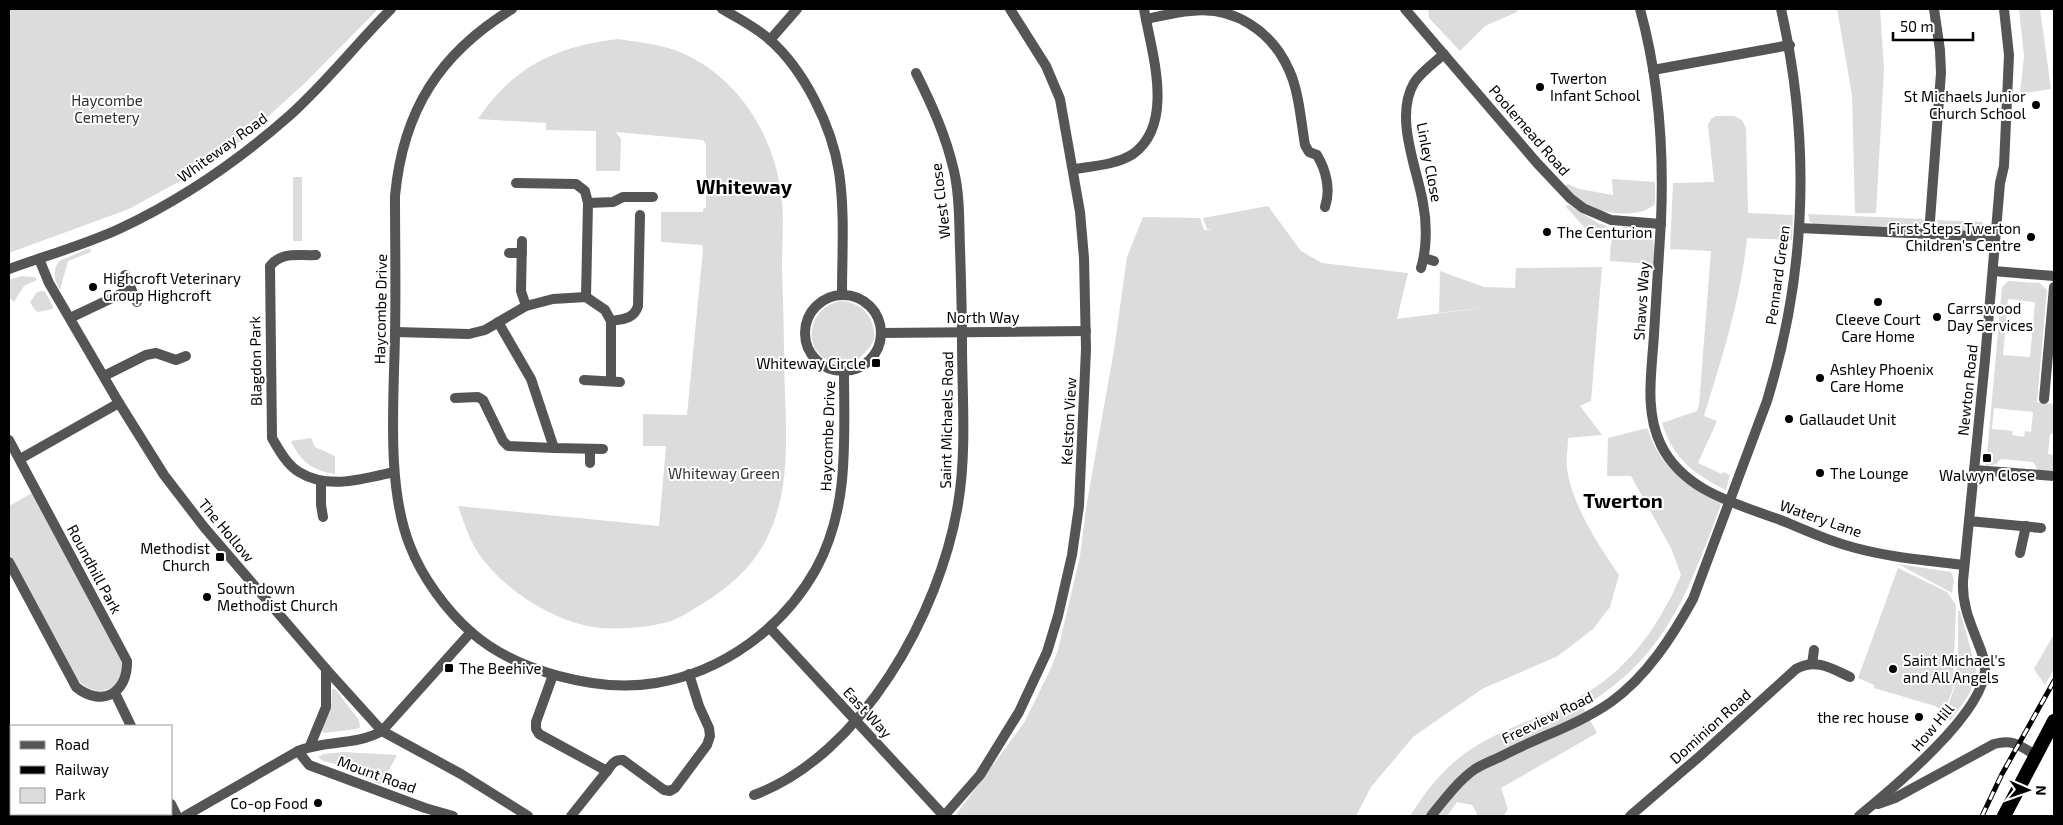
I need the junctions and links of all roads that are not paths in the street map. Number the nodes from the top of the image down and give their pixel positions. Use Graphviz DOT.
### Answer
graph roads {
  1 [pos="391,9"];
  2 [pos="512,9"];
  3 [pos="722,9"];
  4 [pos="796,9"];
  5 [pos="1010,9"];
  6 [pos="1640,9"];
  7 [pos="1781,9"];
  8 [pos="1934,9"];
  9 [pos="2004,9"];
  10 [pos="1410,10"];
  11 [pos="1145,14"];
  12 [pos="770,40"];
  13 [pos="1790,45"];
  14 [pos="1444,54"];
  15 [pos="1653,70"];
  16 [pos="916,72"];
  17 [pos="1074,169"];
  18 [pos="516,183"];
  19 [pos="653,196"];
  20 [pos="588,203"];
  21 [pos="1325,206"];
  22 [pos="640,215"];
  23 [pos="1661,224"];
  24 [pos="1799,228"];
  25 [pos="1929,234"];
  26 [pos="1995,236"];
  27 [pos="522,241"];
  28 [pos="509,253"];
  29 [pos="522,253"];
  30 [pos="316,256"];
  31 [pos="39,259"];
  32 [pos="1426,262"];
  33 [pos="9,269"];
  34 [pos="1993,271"];
  35 [pos="125,275"];
  36 [pos="2054,276"];
  37 [pos="2054,287"];
  38 [pos="131,289"];
  39 [pos="842,294"];
  40 [pos="586,297"];
  41 [pos="137,302"];
  42 [pos="526,306"];
  43 [pos="70,318"];
  44 [pos="612,321"];
  45 [pos="498,322"];
  46 [pos="1086,331"];
  47 [pos="395,332"];
  48 [pos="881,333"];
  49 [pos="962,333"];
  50 [pos="186,356"];
  51 [pos="844,371"];
  52 [pos="104,376"];
  53 [pos="584,380"];
  54 [pos="455,398"];
  55 [pos="2044,400"];
  56 [pos="119,403"];
  57 [pos="9,440"];
  58 [pos="554,448"];
  59 [pos="590,449"];
  60 [pos="603,449"];
  61 [pos="20,459"];
  62 [pos="590,463"];
  63 [pos="1974,470"];
  64 [pos="394,472"];
  65 [pos="2054,476"];
  66 [pos="321,482"];
  67 [pos="1729,501"];
  68 [pos="323,517"];
  69 [pos="1969,521"];
  70 [pos="2026,526"];
  71 [pos="2041,528"];
  72 [pos="2020,552"];
  73 [pos="9,562"];
  74 [pos="1964,565"];
  75 [pos="770,628"];
  76 [pos="471,632"];
  77 [pos="1814,650"];
  78 [pos="1812,664"];
  79 [pos="326,669"];
  80 [pos="689,674"];
  81 [pos="553,675"];
  82 [pos="1850,677"];
  83 [pos="115,692"];
  84 [pos="855,721"];
  85 [pos="2054,721"];
  86 [pos="132,725"];
  87 [pos="382,731"];
  88 [pos="310,746"];
  89 [pos="298,751"];
  90 [pos="2035,755"];
  91 [pos="607,770"];
  92 [pos="754,796"];
  93 [pos="1872,806"];
  94 [pos="185,816"];
  95 [pos="453,816"];
  96 [pos="528,816"];
  97 [pos="571,816"];
  98 [pos="944,816"];
  99 [pos="1431,816"];
  100 [pos="1630,816"];
  101 [pos="1859,816"];
  102 [pos="2004,816"];
  1 -- 31 [label="street, Whiteway Road"];
  2 -- 47 [label="street, Haycombe Drive"];
  3 -- 12 [label="street"];
  4 -- 12 [label="street"];
  5 -- 17 [label="street, Kelston View"];
  6 -- 15 [label="street, Shaws Way"];
  7 -- 13 [label="street, Pennard Green"];
  8 -- 25 [label="street"];
  9 -- 26 [label="street, Newton Road"];
  10 -- 14 [label="street, Poolemead Road"];
  11 -- 17 [label="street"];
  11 -- 21 [label="street"];
  12 -- 39 [label="street"];
  13 -- 15 [label="street"];
  13 -- 24 [label="street, Pennard Green"];
  14 -- 23 [label="street, Poolemead Road"];
  14 -- 32 [label="street, Linley Close"];
  15 -- 23 [label="street, Shaws Way"];
  16 -- 49 [label="street, West Close"];
  17 -- 46 [label="street, Kelston View"];
  18 -- 20 [label="street"];
  19 -- 20 [label="street"];
  20 -- 40 [label="street"];
  22 -- 44 [label="street"];
  23 -- 67 [label="street, Shaws Way"];
  24 -- 25 [label="street"];
  24 -- 67 [label="street, Pennard Green"];
  25 -- 26 [label="street"];
  26 -- 34 [label="street, Newton Road"];
  27 -- 29 [label="street"];
  28 -- 29 [label="street"];
  29 -- 42 [label="street"];
  30 -- 66 [label="street, Blagdon Park"];
  31 -- 33 [label="street, Whiteway Road"];
  31 -- 43 [label="street, The Hollow"];
  34 -- 36 [label="street"];
  34 -- 63 [label="street, Newton Road"];
  35 -- 38 [label="street"];
  37 -- 55 [label="street"];
  38 -- 41 [label="street"];
  38 -- 43 [label="street"];
  39 -- 48 [label="street"];
  39 -- 51 [label="street, Haycombe Drive"];
  40 -- 42 [label="street"];
  40 -- 44 [label="street"];
  42 -- 45 [label="street"];
  43 -- 52 [label="street, The Hollow"];
  44 -- 53 [label="street"];
  45 -- 47 [label="street"];
  45 -- 58 [label="street"];
  46 -- 49 [label="street, North Way"];
  46 -- 98 [label="street, Kelston View"];
  47 -- 64 [label="street, Haycombe Drive"];
  48 -- 49 [label="street, North Way"];
  48 -- 51 [label="street, Haycombe Drive"];
  49 -- 84 [label="street, Saint Michaels Road"];
  50 -- 52 [label="street"];
  51 -- 75 [label="street, Haycombe Drive"];
  52 -- 56 [label="street, The Hollow"];
  54 -- 58 [label="street"];
  56 -- 61 [label="street"];
  56 -- 79 [label="street, The Hollow"];
  57 -- 61 [label="street, Roundhill Park"];
  58 -- 59 [label="street"];
  59 -- 60 [label="street"];
  59 -- 62 [label="street"];
  61 -- 83 [label="street, Roundhill Park"];
  63 -- 65 [label="street"];
  63 -- 69 [label="street, Newton Road"];
  64 -- 66 [label="street, Blagdon Park"];
  64 -- 76 [label="street, Haycombe Drive"];
  66 -- 68 [label="street"];
  67 -- 74 [label="street, Watery Lane"];
  67 -- 99 [label="street, Freeview Road"];
  69 -- 70 [label="street"];
  69 -- 74 [label="street, Newton Road"];
  70 -- 71 [label="street"];
  70 -- 72 [label="street"];
  73 -- 83 [label="street"];
  74 -- 93 [label="street, How Hill"];
  75 -- 80 [label="street, Haycombe Drive"];
  75 -- 84 [label="street, East Way"];
  76 -- 81 [label="street, Haycombe Drive"];
  76 -- 87 [label="street"];
  77 -- 78 [label="street"];
  78 -- 82 [label="street"];
  78 -- 100 [label="street, Dominion Road"];
  79 -- 87 [label="street, The Hollow"];
  79 -- 88 [label="street"];
  80 -- 81 [label="street, Haycombe Drive"];
  80 -- 91 [label="street"];
  81 -- 91 [label="street"];
  83 -- 86 [label="street"];
  84 -- 92 [label="street, Saint Michaels Road"];
  84 -- 98 [label="street, East Way"];
  85 -- 90 [label="highway"];
  87 -- 88 [label="street, Mount Road"];
  87 -- 96 [label="street, The Hollow"];
  88 -- 89 [label="street, Mount Road"];
  89 -- 94 [label="street, Mount Road"];
  89 -- 95 [label="street, Mount Road"];
  90 -- 93 [label="street"];
  90 -- 102 [label="highway"];
  91 -- 97 [label="street"];
  93 -- 101 [label="street"];
}
